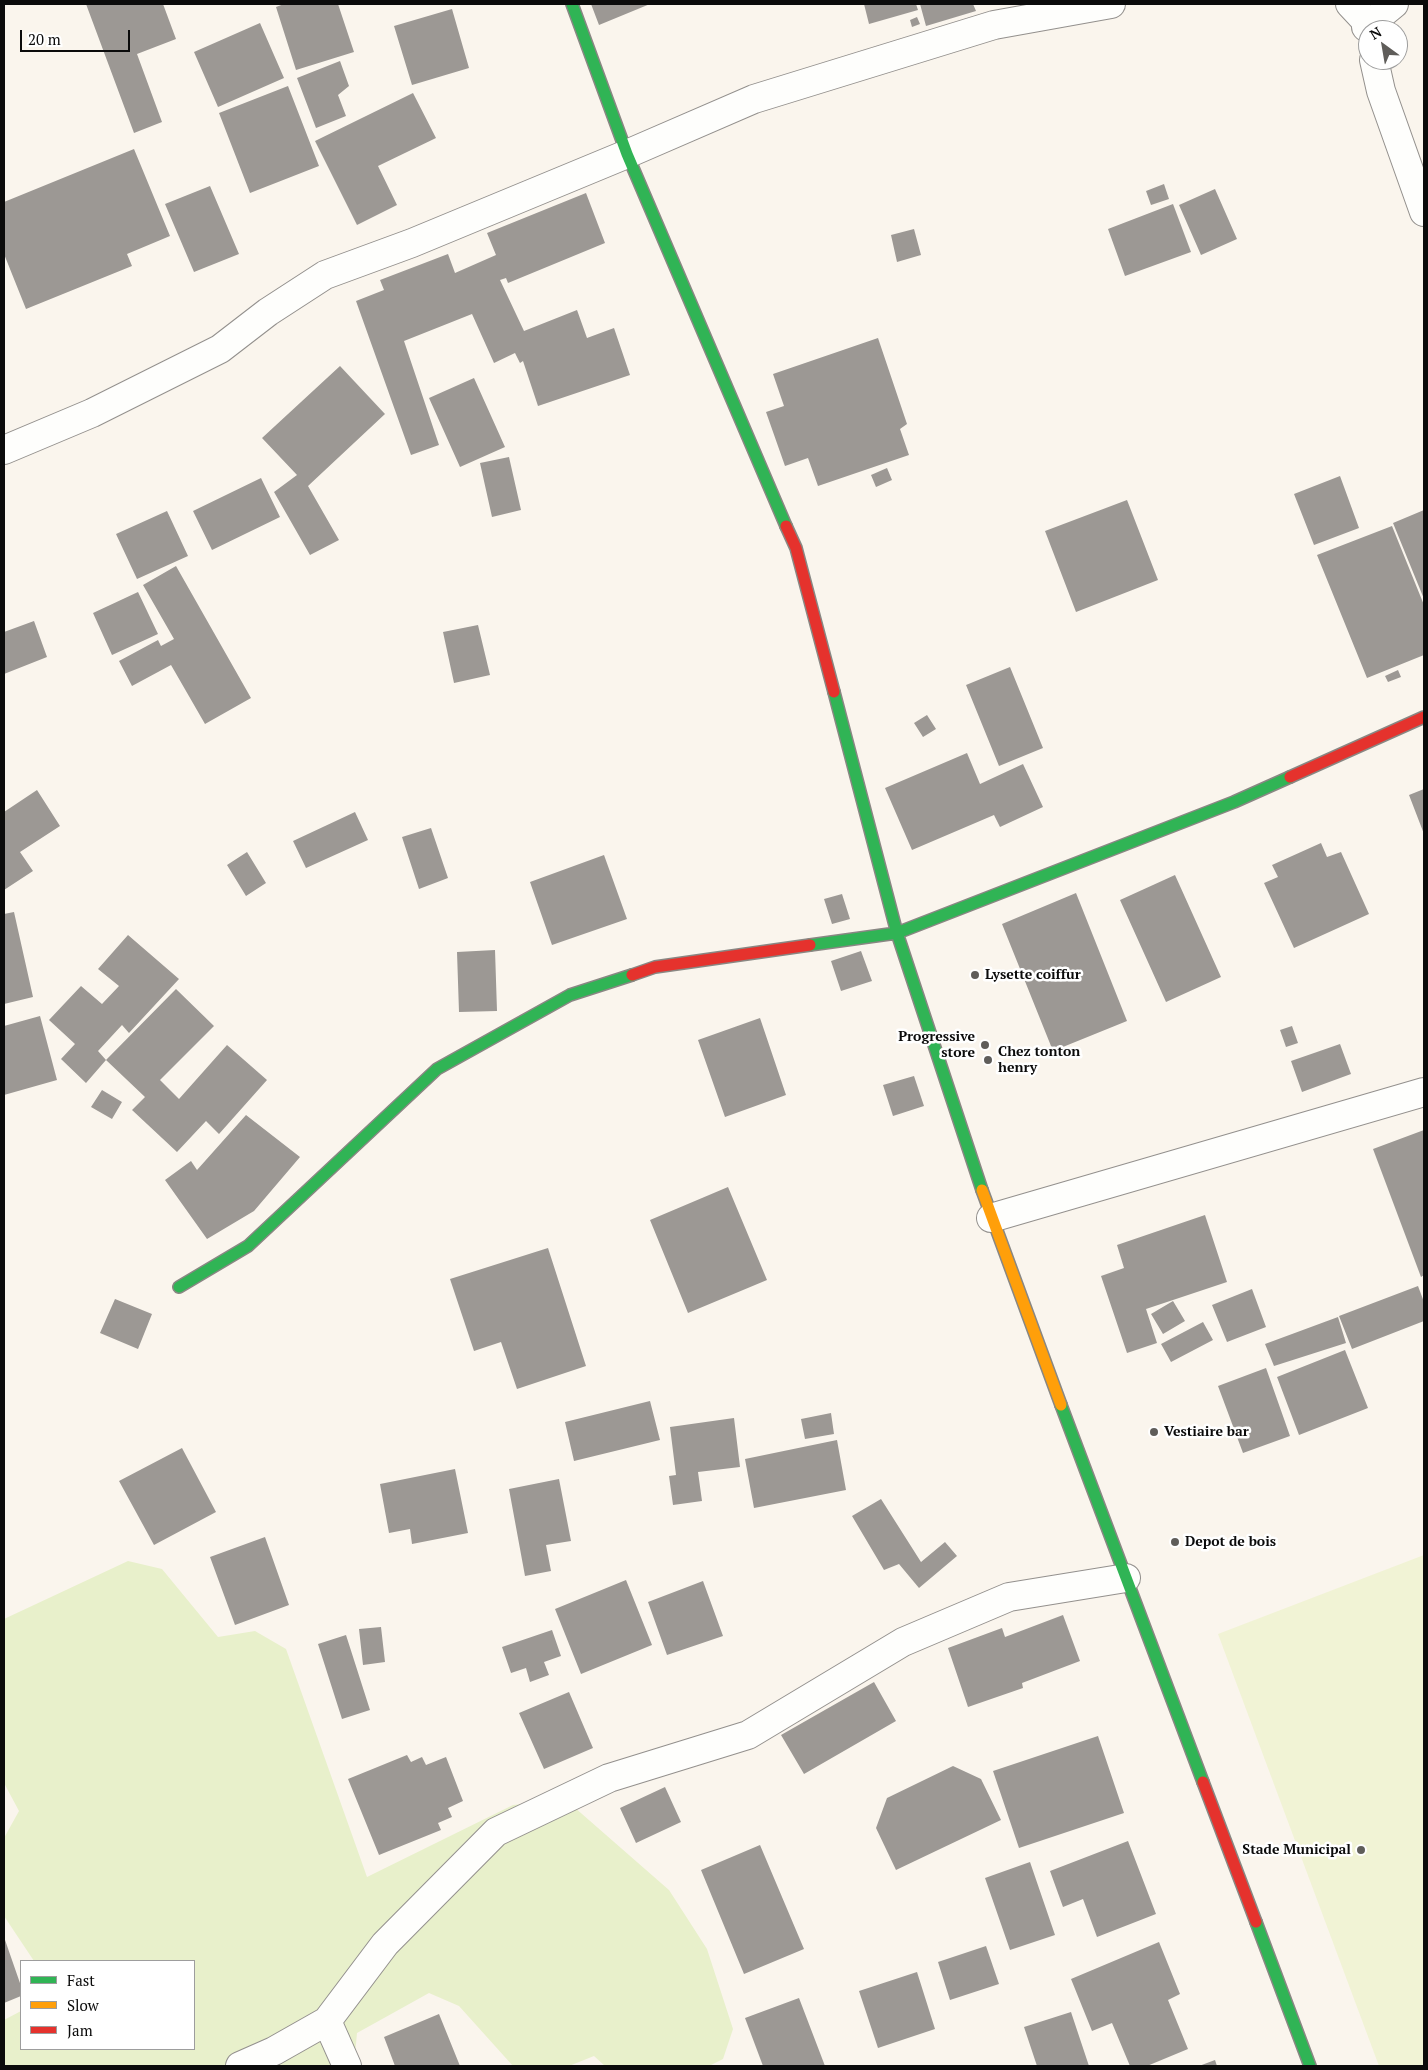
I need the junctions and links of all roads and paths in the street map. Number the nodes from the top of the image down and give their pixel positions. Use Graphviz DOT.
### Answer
graph roads {
  1 [pos="572,4"];
  2 [pos="1111,4"];
  3 [pos="1394,4"];
  4 [pos="1362,18"];
  5 [pos="1376,70"];
  6 [pos="627,154"];
  7 [pos="1424,212"];
  8 [pos="4,450"];
  9 [pos="1424,717"];
  10 [pos="897,933"];
  11 [pos="1424,1092"];
  12 [pos="992,1218"];
  13 [pos="179,1287"];
  14 [pos="1126,1578"];
  15 [pos="327,2021"];
  16 [pos="240,2066"];
  17 [pos="346,2066"];
  18 [pos="1310,2066"];
  1 -- 6 [label="street"];
  2 -- 6 [label="street"];
  3 -- 4 [label="street"];
  5 -- 7 [label="street"];
  6 -- 8 [label="street"];
  6 -- 10 [label="street"];
  9 -- 10 [label="street"];
  10 -- 12 [label="street"];
  10 -- 13 [label="street"];
  11 -- 12 [label="street"];
  12 -- 14 [label="street"];
  14 -- 15 [label="street"];
  14 -- 18 [label="street"];
  15 -- 16 [label="street"];
  15 -- 17 [label="street"];
}
